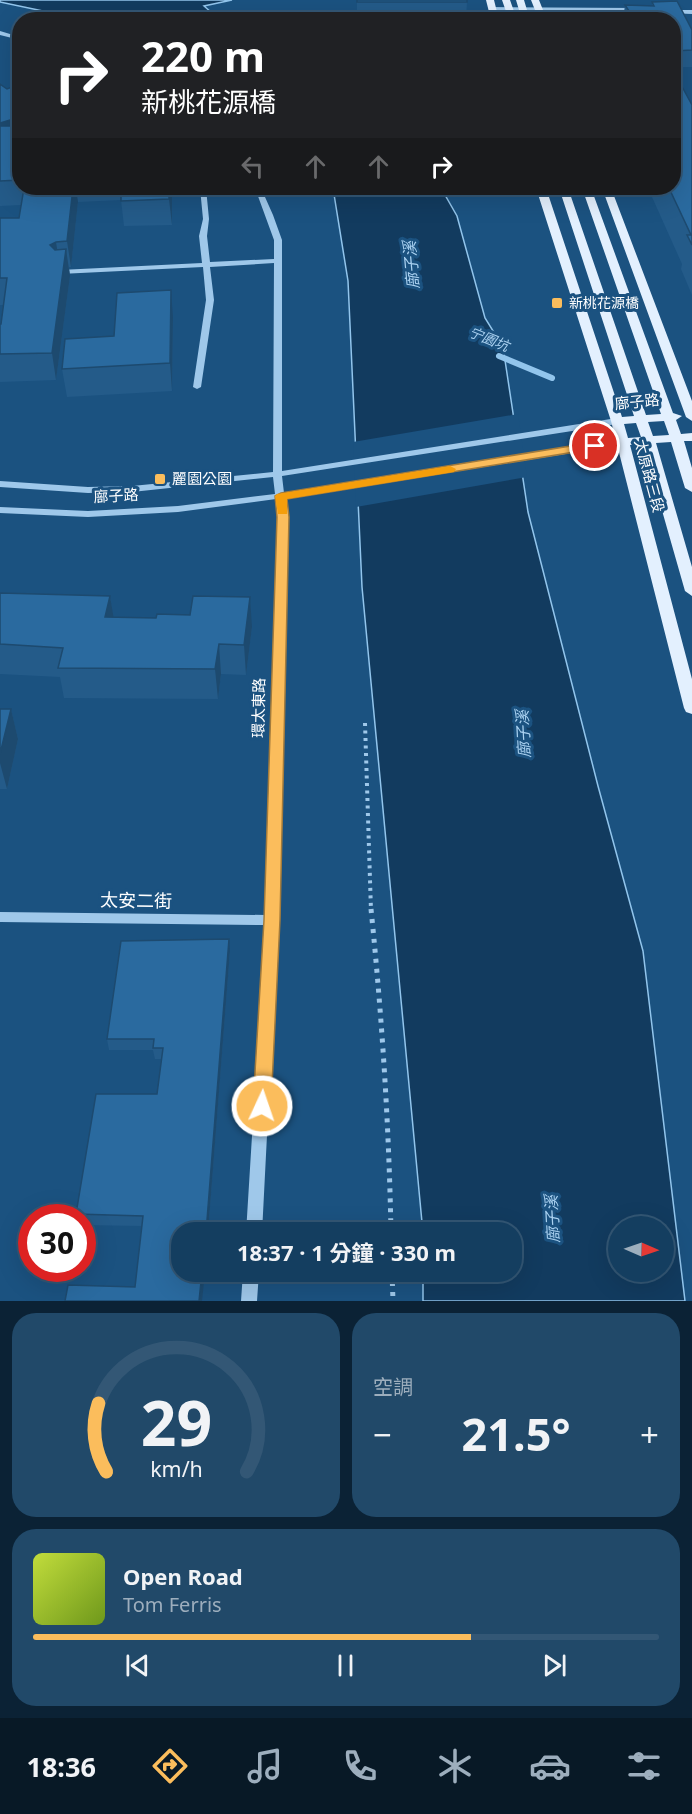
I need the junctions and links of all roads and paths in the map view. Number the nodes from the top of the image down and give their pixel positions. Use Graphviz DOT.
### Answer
graph roads {
  1 [pos="491,4"];
  2 [pos="507,4"];
  3 [pos="521,4"];
  4 [pos="537,4"];
  5 [pos="640,10"];
  6 [pos="662,11"];
  7 [pos="685,12"];
  8 [pos="692,13"];
  9 [pos="692,21"];
  10 [pos="204,195"];
  11 [pos="261,195"];
  12 [pos="543,195"];
  13 [pos="565,195"];
  14 [pos="588,195"];
  15 [pos="609,195"];
  16 [pos="278,261"];
  17 [pos="208,264"];
  18 [pos="60,272"];
  19 [pos="197,387"];
  20 [pos="668,416"];
  21 [pos="692,416"];
  22 [pos="640,418"];
  23 [pos="617,421"];
  24 [pos="676,437"];
  25 [pos="692,437"];
  26 [pos="648,439"];
  27 [pos="623,442"];
  28 [pos="277,474"];
  29 [pos="0,484"];
  30 [pos="692,488"];
  31 [pos="281,496"];
  32 [pos="0,510"];
  33 [pos="692,591"];
  34 [pos="692,708"];
  35 [pos="365,723"];
  36 [pos="0,917"];
  37 [pos="272,920"];
  38 [pos="255,1222"];
  39 [pos="391,1222"];
  40 [pos="250,1282"];
  41 [pos="392,1282"];
  42 [pos="249,1301"];
  43 [pos="393,1301"];
  1 -- 2 [label="street"];
  2 -- 3 [label="street"];
  3 -- 4 [label="street"];
  4 -- 5 [label="street"];
  6 -- 7 [label="street"];
  7 -- 8 [label="street"];
  7 -- 9 [label="street"];
  10 -- 17 [label="street"];
  11 -- 16 [label="street, 環太東路"];
  12 -- 23 [label="main road, 太原路三段"];
  13 -- 22 [label="main road, 太原路三段"];
  14 -- 20 [label="main road"];
  15 -- 21 [label="main road"];
  16 -- 17 [label="street"];
  16 -- 28 [label="street, 環太東路"];
  17 -- 18 [label="street"];
  17 -- 19 [label="street"];
  20 -- 21 [label="main road, 廍子路"];
  20 -- 22 [label="main road, 廍子路"];
  20 -- 24 [label="main road"];
  22 -- 23 [label="main road, 廍子路"];
  22 -- 26 [label="main road, 太原路三段"];
  23 -- 27 [label="main road, 太原路三段"];
  23 -- 28 [label="street, 廍子路"];
  24 -- 25 [label="main road"];
  24 -- 26 [label="main road"];
  24 -- 30 [label="main road"];
  26 -- 27 [label="main road"];
  26 -- 33 [label="main road, 太原路三段"];
  27 -- 31 [label="street, 廍子路"];
  27 -- 34 [label="main road, 太原路三段"];
  28 -- 29 [label="street, 廍子路"];
  28 -- 31 [label="street, 環太東路"];
  31 -- 32 [label="street, 廍子路"];
  31 -- 37 [label="street, 環太東路"];
  35 -- 39 [label="path"];
  36 -- 37 [label="street, 太安二街"];
  37 -- 38 [label="street, 環太東路"];
  40 -- 42 [label="street"];
  41 -- 43 [label="path"];
}
